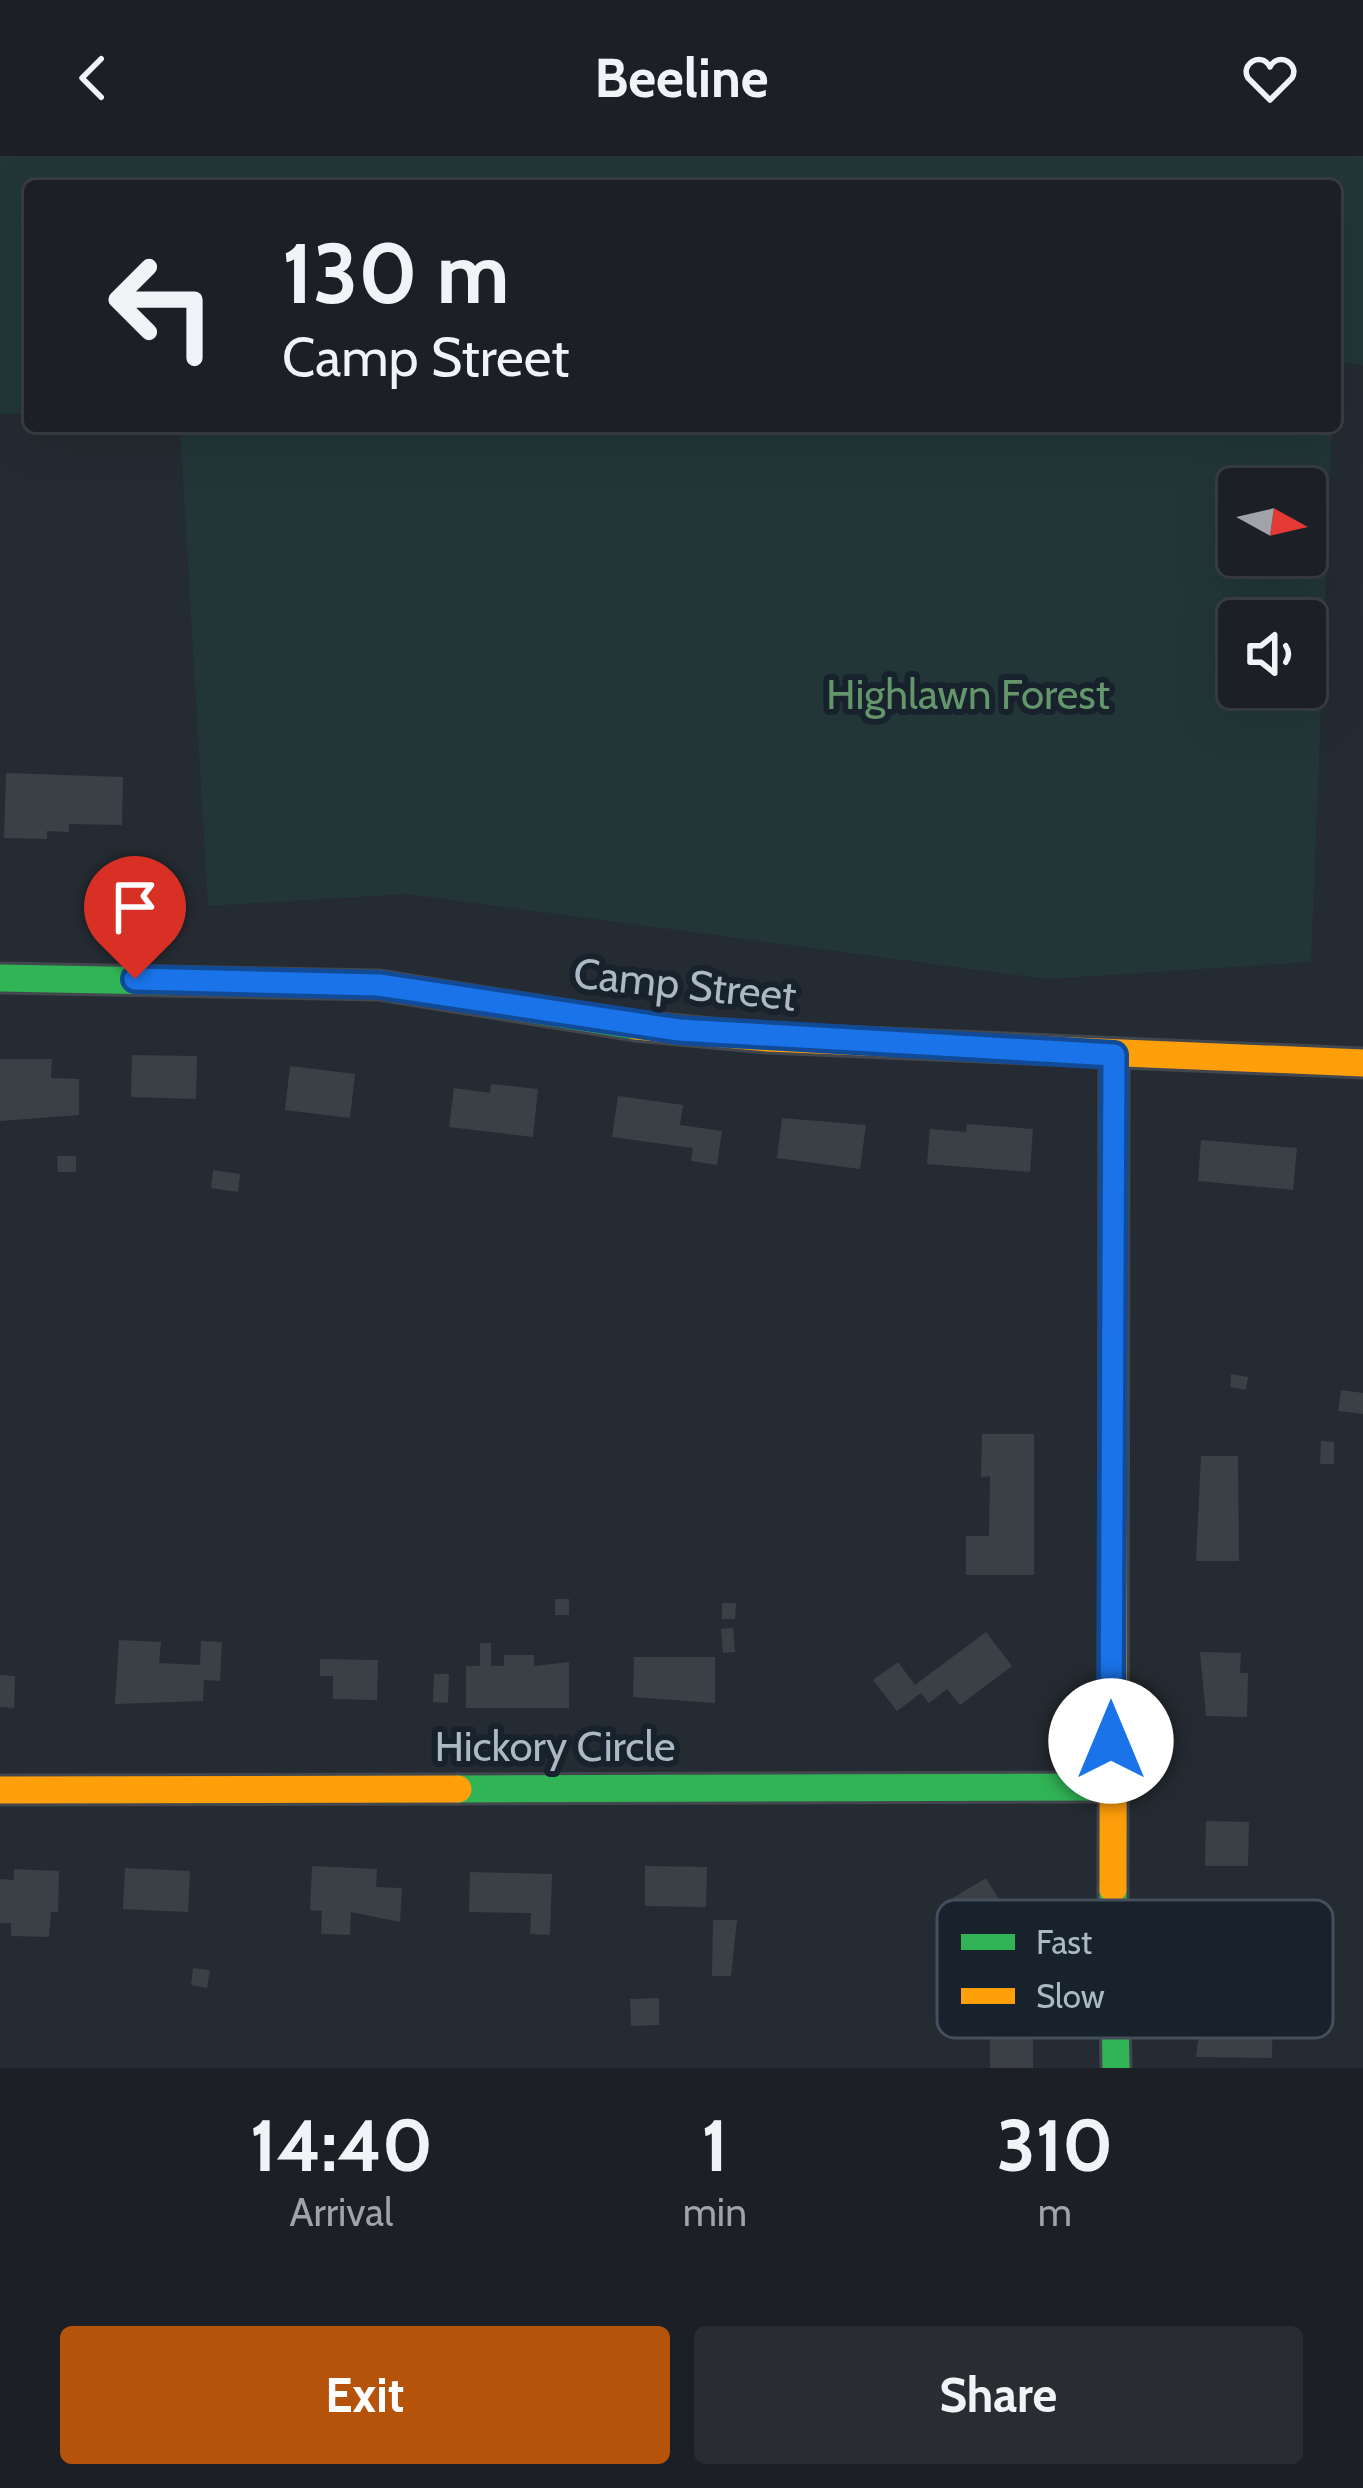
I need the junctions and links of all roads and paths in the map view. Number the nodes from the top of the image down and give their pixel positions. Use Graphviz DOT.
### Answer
graph roads {
  1 [pos="0,978"];
  2 [pos="1114,1055"];
  3 [pos="1363,1063"];
  4 [pos="1111,1786"];
  5 [pos="0,1790"];
  6 [pos="1113,1900"];
  7 [pos="1116,2038"];
  8 [pos="1117,2068"];
  1 -- 2 [label="street, Camp Street"];
  2 -- 3 [label="street, Camp Street"];
  2 -- 4 [label="street"];
  4 -- 5 [label="street, Hickory Circle"];
  4 -- 6 [label="street"];
  7 -- 8 [label="street"];
}
